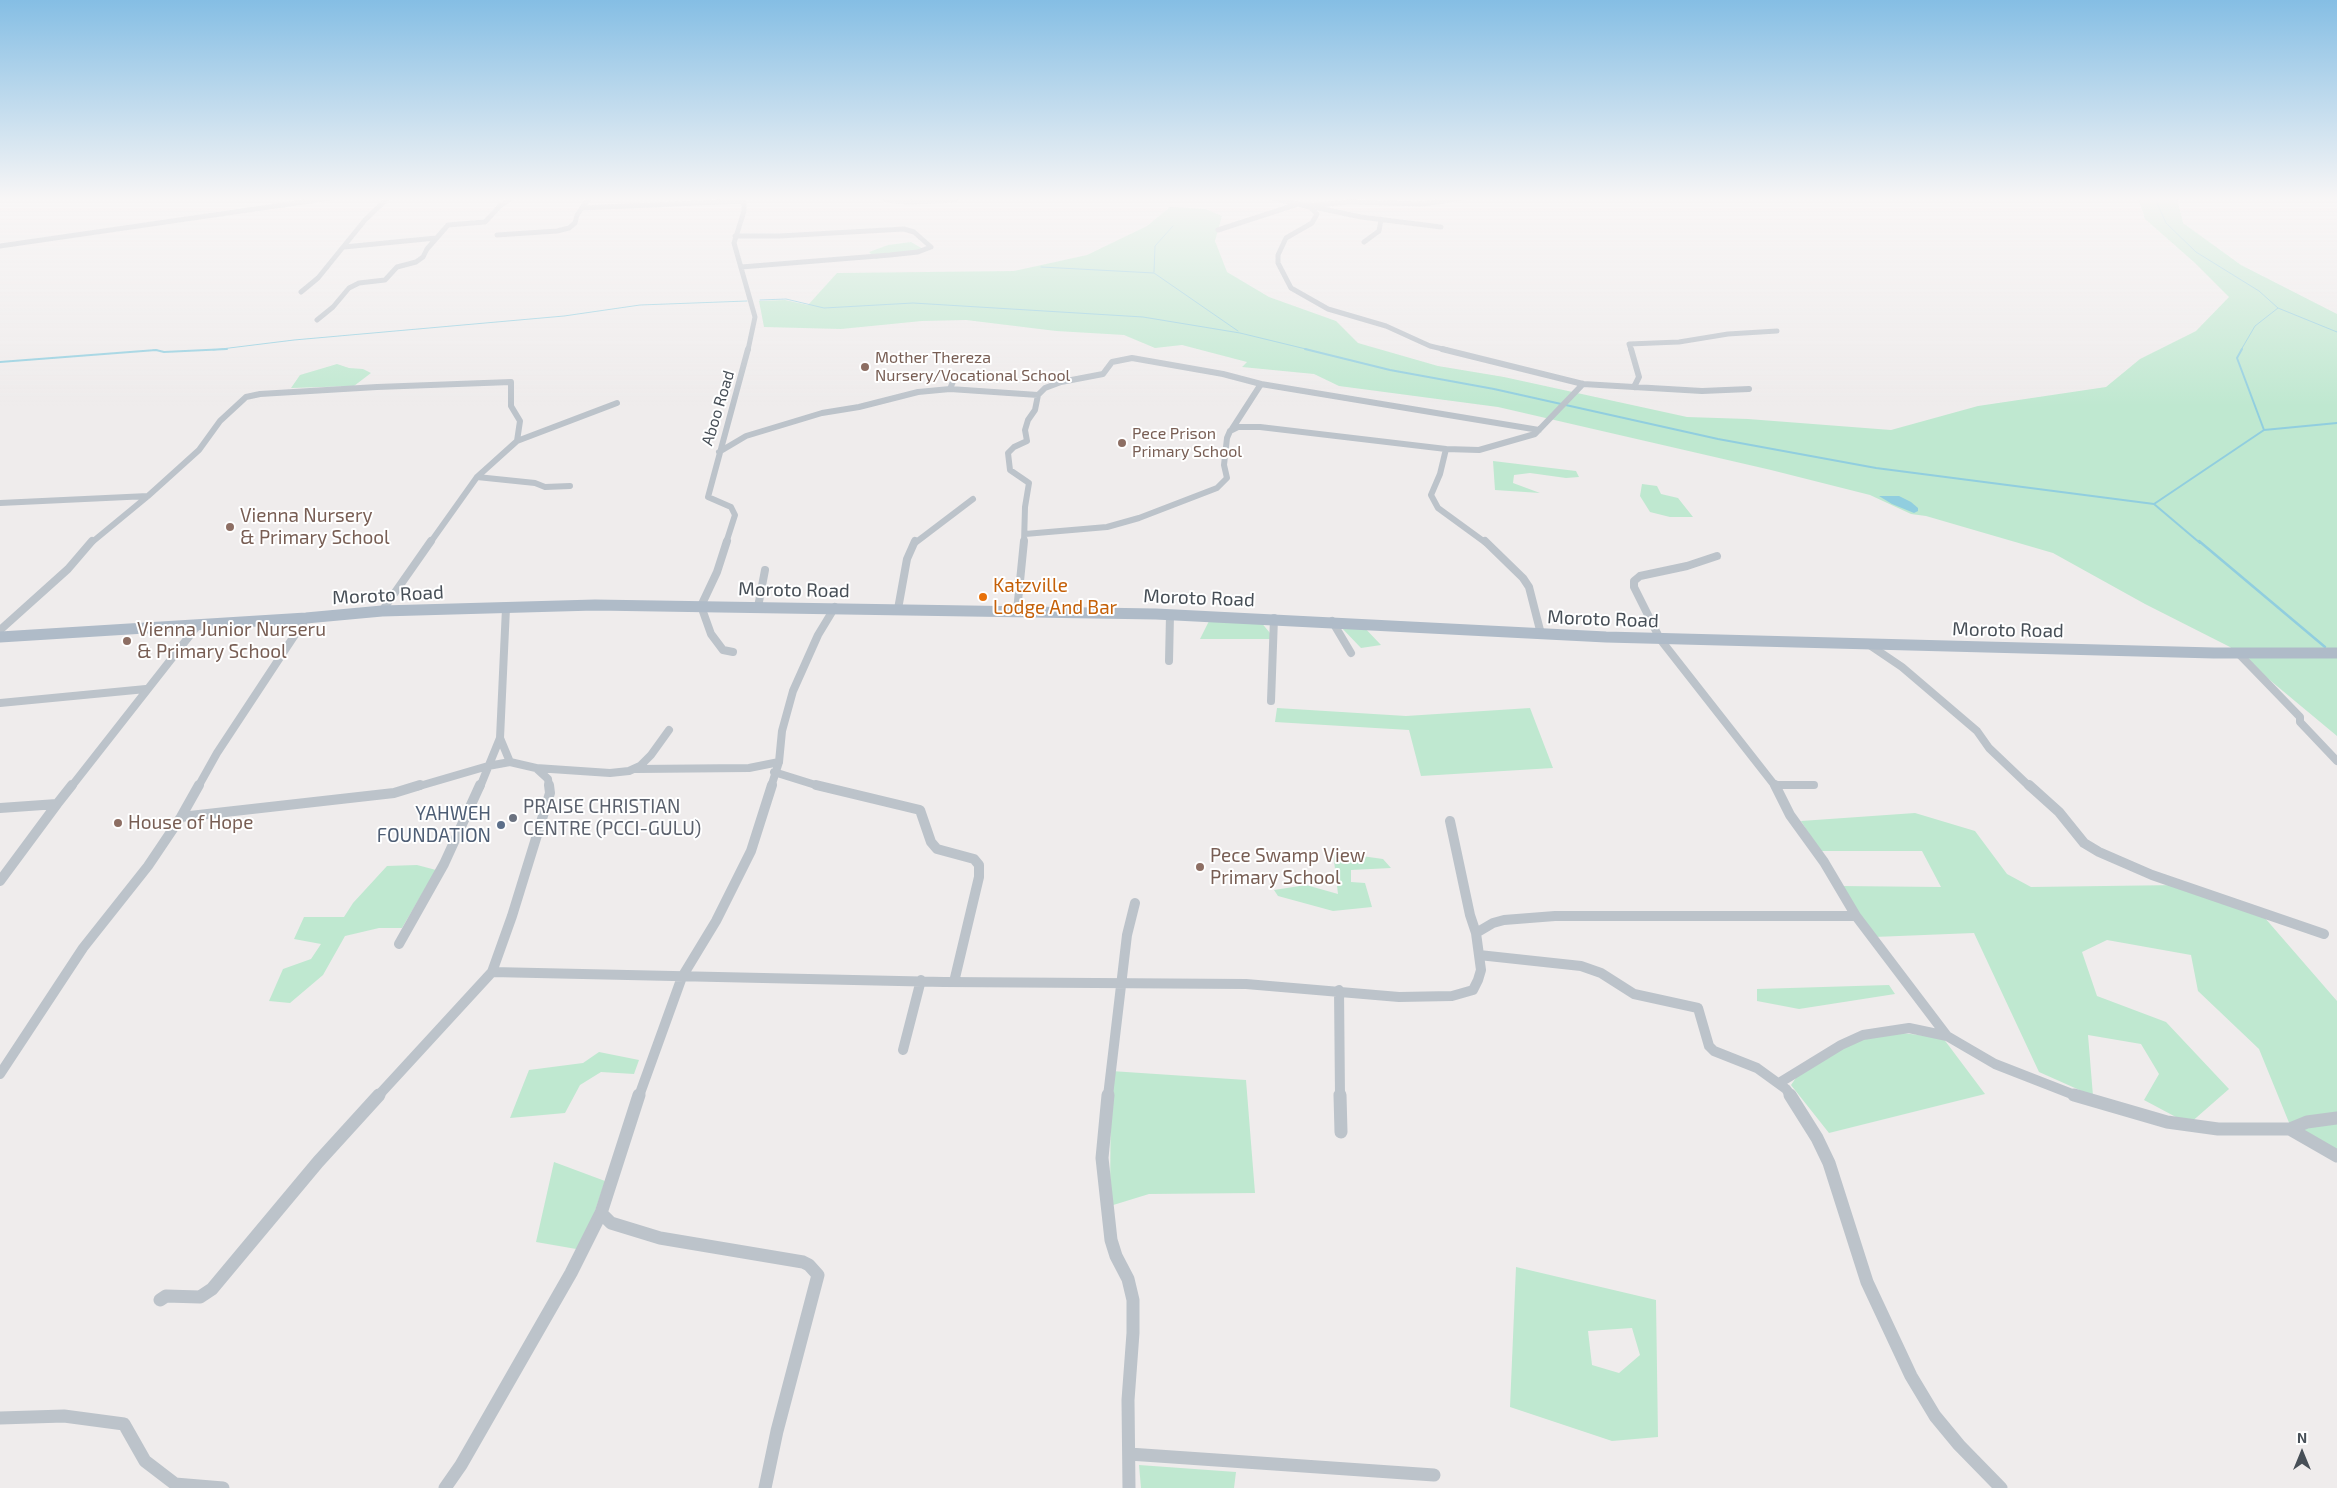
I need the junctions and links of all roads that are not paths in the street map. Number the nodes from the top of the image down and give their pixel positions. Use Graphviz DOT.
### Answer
graph roads {
  1 [pos="327,267"];
  2 [pos="396,267"];
  3 [pos="741,267"];
  4 [pos="1282,267"];
  5 [pos="301,292"];
  6 [pos="317,320"];
  7 [pos="1777,331"];
  8 [pos="956,374"];
  9 [pos="1261,384"];
  10 [pos="1583,384"];
  11 [pos="1634,388"];
  12 [pos="950,389"];
  13 [pos="1749,389"];
  14 [pos="1038,395"];
  15 [pos="617,403"];
  16 [pos="1232,429"];
  17 [pos="1540,430"];
  18 [pos="517,441"];
  19 [pos="1446,449"];
  20 [pos="719,452"];
  21 [pos="477,477"];
  22 [pos="570,486"];
  23 [pos="148,496"];
  24 [pos="973,499"];
  25 [pos="0,504"];
  26 [pos="1024,534"];
  27 [pos="1716,556"];
  28 [pos="765,570"];
  29 [pos="701,606"];
  30 [pos="758,607"];
  31 [pos="835,607"];
  32 [pos="506,608"];
  33 [pos="898,609"];
  34 [pos="382,611"];
  35 [pos="1017,611"];
  36 [pos="1170,615"];
  37 [pos="306,618"];
  38 [pos="1274,618"];
  39 [pos="1332,621"];
  40 [pos="198,625"];
  41 [pos="0,630"];
  42 [pos="1541,634"];
  43 [pos="0,637"];
  44 [pos="1660,639"];
  45 [pos="1868,644"];
  46 [pos="733,652"];
  47 [pos="1351,653"];
  48 [pos="2337,653"];
  49 [pos="2239,654"];
  50 [pos="1170,661"];
  51 [pos="146,689"];
  52 [pos="1271,701"];
  53 [pos="0,703"];
  54 [pos="669,730"];
  55 [pos="500,738"];
  56 [pos="2337,761"];
  57 [pos="510,762"];
  58 [pos="488,766"];
  59 [pos="776,767"];
  60 [pos="536,768"];
  61 [pos="636,769"];
  62 [pos="1814,785"];
  63 [pos="1775,786"];
  64 [pos="57,804"];
  65 [pos="0,808"];
  66 [pos="181,816"];
  67 [pos="1450,821"];
  68 [pos="0,881"];
  69 [pos="1135,903"];
  70 [pos="1856,916"];
  71 [pos="1476,933"];
  72 [pos="2324,934"];
  73 [pos="399,944"];
  74 [pos="1479,955"];
  75 [pos="492,972"];
  76 [pos="682,977"];
  77 [pos="922,980"];
  78 [pos="954,982"];
  79 [pos="1123,983"];
  80 [pos="1339,990"];
  81 [pos="1947,1036"];
  82 [pos="903,1050"];
  83 [pos="0,1074"];
  84 [pos="1779,1083"];
  85 [pos="2337,1118"];
  86 [pos="2290,1129"];
  87 [pos="1341,1132"];
  88 [pos="2337,1156"];
  89 [pos="601,1213"];
  90 [pos="160,1300"];
  91 [pos="0,1418"];
  92 [pos="1128,1454"];
  93 [pos="1434,1475"];
  94 [pos="223,1488"];
  95 [pos="445,1488"];
  96 [pos="765,1488"];
  97 [pos="1129,1488"];
  98 [pos="2001,1488"];
  1 -- 5 [label="street"];
  2 -- 6 [label="street"];
  3 -- 20 [label="street, Aboo Road"];
  4 -- 10 [label="street"];
  7 -- 11 [label="street"];
  8 -- 12 [label="street"];
  9 -- 14 [label="street"];
  9 -- 16 [label="street"];
  9 -- 17 [label="street"];
  10 -- 11 [label="street"];
  10 -- 17 [label="street"];
  11 -- 13 [label="street"];
  12 -- 14 [label="street"];
  12 -- 20 [label="street"];
  14 -- 26 [label="street"];
  15 -- 18 [label="street"];
  16 -- 19 [label="street"];
  16 -- 26 [label="street"];
  17 -- 19 [label="street"];
  18 -- 21 [label="street"];
  18 -- 23 [label="street"];
  19 -- 42 [label="street"];
  20 -- 29 [label="street, Aboo Road"];
  21 -- 22 [label="street"];
  21 -- 34 [label="street"];
  23 -- 25 [label="street"];
  23 -- 41 [label="street"];
  24 -- 33 [label="street"];
  26 -- 35 [label="street"];
  27 -- 44 [label="street"];
  28 -- 30 [label="street"];
  29 -- 30 [label="main road, Moroto Road"];
  29 -- 32 [label="main road, Moroto Road"];
  29 -- 46 [label="street"];
  30 -- 31 [label="main road, Moroto Road"];
  31 -- 33 [label="main road, Moroto Road"];
  31 -- 59 [label="street"];
  32 -- 34 [label="main road, Moroto Road"];
  32 -- 55 [label="street"];
  33 -- 35 [label="main road, Moroto Road"];
  34 -- 37 [label="main road, Moroto Road"];
  35 -- 36 [label="main road, Moroto Road"];
  36 -- 38 [label="main road, Moroto Road"];
  36 -- 50 [label="street"];
  37 -- 40 [label="main road, Moroto Road"];
  37 -- 66 [label="street"];
  38 -- 39 [label="main road, Moroto Road"];
  38 -- 52 [label="street"];
  39 -- 42 [label="main road, Moroto Road"];
  39 -- 47 [label="street"];
  40 -- 43 [label="main road, Moroto Road"];
  40 -- 51 [label="street"];
  42 -- 44 [label="main road, Moroto Road"];
  44 -- 45 [label="main road, Moroto Road"];
  44 -- 63 [label="street"];
  45 -- 49 [label="main road, Moroto Road"];
  45 -- 72 [label="street"];
  48 -- 49 [label="main road, Moroto Road"];
  49 -- 56 [label="street"];
  51 -- 53 [label="street"];
  51 -- 64 [label="street"];
  54 -- 61 [label="street"];
  55 -- 57 [label="street"];
  55 -- 58 [label="street"];
  57 -- 58 [label="street"];
  57 -- 60 [label="street"];
  58 -- 66 [label="street"];
  58 -- 73 [label="street"];
  59 -- 61 [label="street"];
  59 -- 76 [label="street"];
  59 -- 78 [label="street"];
  60 -- 61 [label="street"];
  60 -- 75 [label="street"];
  62 -- 63 [label="street"];
  63 -- 70 [label="street"];
  64 -- 65 [label="street"];
  64 -- 68 [label="street"];
  66 -- 83 [label="street"];
  67 -- 71 [label="street"];
  69 -- 79 [label="street"];
  70 -- 71 [label="street"];
  70 -- 81 [label="street"];
  71 -- 74 [label="street"];
  74 -- 80 [label="street"];
  74 -- 84 [label="street"];
  75 -- 76 [label="street"];
  75 -- 90 [label="street"];
  76 -- 77 [label="street"];
  76 -- 89 [label="street"];
  77 -- 78 [label="street"];
  77 -- 82 [label="street"];
  78 -- 79 [label="street"];
  79 -- 80 [label="street"];
  79 -- 92 [label="street"];
  80 -- 87 [label="street"];
  81 -- 84 [label="street"];
  81 -- 86 [label="street"];
  84 -- 98 [label="street"];
  85 -- 86 [label="street"];
  86 -- 88 [label="street"];
  89 -- 95 [label="street"];
  89 -- 96 [label="street"];
  91 -- 94 [label="street"];
  92 -- 93 [label="street"];
  92 -- 97 [label="street"];
}
